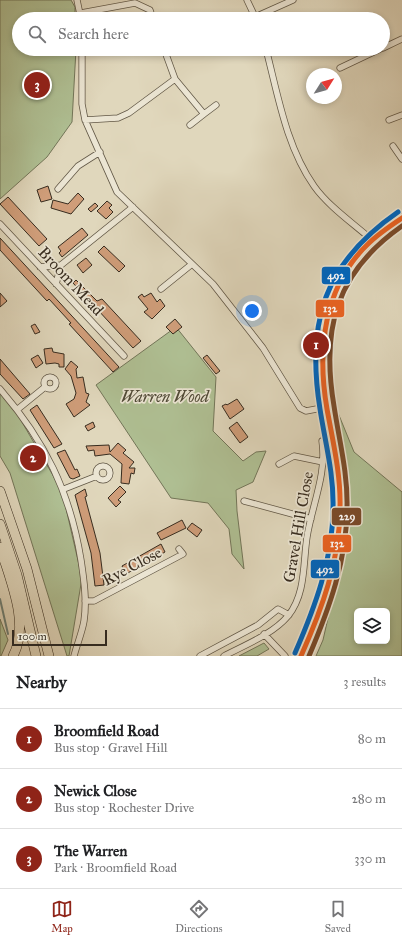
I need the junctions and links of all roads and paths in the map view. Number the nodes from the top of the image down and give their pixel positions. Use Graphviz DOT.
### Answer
graph roads {
  1 [pos="77,0"];
  2 [pos="248,0"];
  3 [pos="293,0"];
  4 [pos="80,12"];
  5 [pos="98,12"];
  6 [pos="151,12"];
  7 [pos="253,12"];
  8 [pos="268,12"];
  9 [pos="402,39"];
  10 [pos="390,44"];
  11 [pos="82,56"];
  12 [pos="167,56"];
  13 [pos="268,56"];
  14 [pos="365,56"];
  15 [pos="340,68"];
  16 [pos="175,79"];
  17 [pos="216,105"];
  18 [pos="204,114"];
  19 [pos="402,115"];
  20 [pos="85,120"];
  21 [pos="389,120"];
  22 [pos="190,124"];
  23 [pos="393,146"];
  24 [pos="100,152"];
  25 [pos="402,159"];
  26 [pos="58,188"];
  27 [pos="133,208"];
  28 [pos="402,218"];
  29 [pos="0,224"];
  30 [pos="372,240"];
  31 [pos="192,264"];
  32 [pos="61,265"];
  33 [pos="40,267"];
  34 [pos="56,284"];
  35 [pos="161,289"];
  36 [pos="124,356"];
  37 [pos="45,387"];
  38 [pos="0,389"];
  39 [pos="327,407"];
  40 [pos="18,409"];
  41 [pos="322,441"];
  42 [pos="323,462"];
  43 [pos="279,464"];
  44 [pos="97,476"];
  45 [pos="64,489"];
  46 [pos="0,491"];
  47 [pos="244,500"];
  48 [pos="311,519"];
  49 [pos="0,524"];
  50 [pos="0,547"];
  51 [pos="179,548"];
  52 [pos="85,601"];
  53 [pos="289,615"];
  54 [pos="41,628"];
  55 [pos="264,634"];
  56 [pos="13,656"];
  57 [pos="36,656"];
  58 [pos="46,656"];
  59 [pos="49,656"];
  60 [pos="74,656"];
  61 [pos="200,656"];
  62 [pos="224,656"];
  63 [pos="285,656"];
  64 [pos="301,656"];
  1 -- 4 [label="street"];
  2 -- 7 [label="street"];
  3 -- 8 [label="street"];
  5 -- 6 [label="street"];
  9 -- 10 [label="street"];
  11 -- 20 [label="street"];
  12 -- 16 [label="street"];
  13 -- 30 [label="street"];
  14 -- 15 [label="street"];
  16 -- 18 [label="street"];
  16 -- 20 [label="street"];
  17 -- 18 [label="street"];
  18 -- 22 [label="street"];
  19 -- 21 [label="street"];
  20 -- 24 [label="street"];
  23 -- 25 [label="street"];
  24 -- 26 [label="street"];
  24 -- 27 [label="street"];
  27 -- 31 [label="street"];
  27 -- 32 [label="street"];
  28 -- 30 [label="main road"];
  29 -- 33 [label="street, Broom Mead"];
  30 -- 39 [label="main road"];
  31 -- 35 [label="street"];
  31 -- 39 [label="street"];
  32 -- 33 [label="street"];
  32 -- 34 [label="street"];
  33 -- 34 [label="street, Broom Mead"];
  34 -- 36 [label="street, Broom Mead"];
  37 -- 40 [label="street"];
  38 -- 40 [label="street"];
  39 -- 64 [label="main road"];
  40 -- 45 [label="street"];
  41 -- 42 [label="street, Gravel Hill Close"];
  42 -- 43 [label="street"];
  42 -- 48 [label="street, Gravel Hill Close"];
  44 -- 45 [label="street"];
  45 -- 52 [label="street"];
  46 -- 54 [label="main road"];
  47 -- 48 [label="street"];
  48 -- 53 [label="street, Gravel Hill Close"];
  49 -- 57 [label="main road"];
  50 -- 56 [label="main road"];
  51 -- 52 [label="street, Rye Close"];
  52 -- 60 [label="street"];
  53 -- 55 [label="street, Gravel Hill Close"];
  53 -- 61 [label="street"];
  54 -- 58 [label="main road"];
  54 -- 59 [label="main road"];
  55 -- 62 [label="street, Gravel Hill Close"];
  55 -- 63 [label="street"];
}
